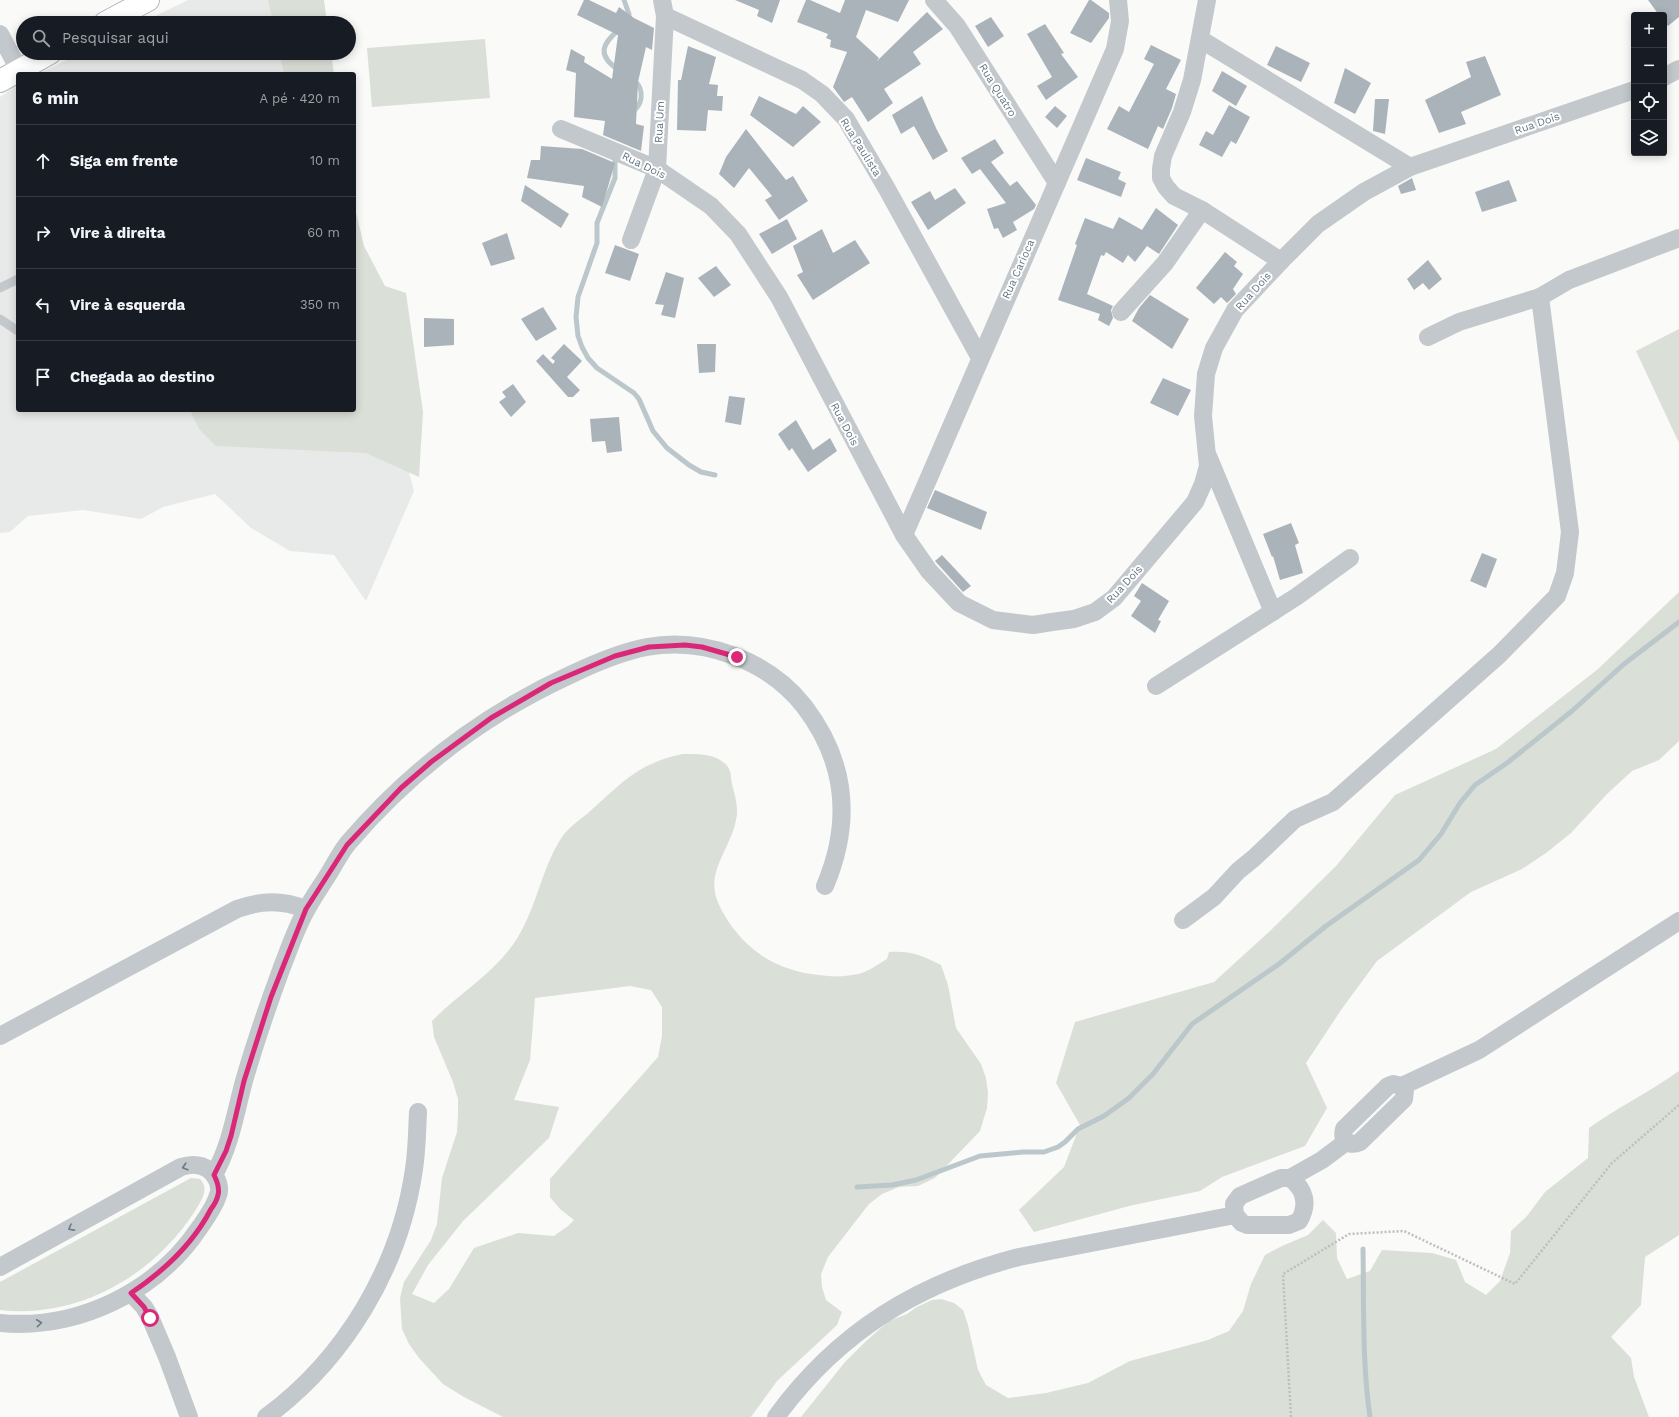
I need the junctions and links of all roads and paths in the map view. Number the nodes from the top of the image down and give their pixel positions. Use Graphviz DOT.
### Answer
graph roads {
  1 [pos="148,0"];
  2 [pos="934,0"];
  3 [pos="1118,0"];
  4 [pos="1206,0"];
  5 [pos="664,8"];
  6 [pos="119,16"];
  7 [pos="0,34"];
  8 [pos="1200,39"];
  9 [pos="37,60"];
  10 [pos="1679,69"];
  11 [pos="19,70"];
  12 [pos="1667,75"];
  13 [pos="0,81"];
  14 [pos="1631,91"];
  15 [pos="561,129"];
  16 [pos="1410,167"];
  17 [pos="657,169"];
  18 [pos="1057,183"];
  19 [pos="1202,210"];
  20 [pos="1679,238"];
  21 [pos="631,240"];
  22 [pos="1280,261"];
  23 [pos="16,280"];
  24 [pos="0,288"];
  25 [pos="1540,297"];
  26 [pos="1121,312"];
  27 [pos="0,319"];
  28 [pos="16,330"];
  29 [pos="1428,337"];
  30 [pos="980,358"];
  31 [pos="1206,452"];
  32 [pos="904,535"];
  33 [pos="1350,558"];
  34 [pos="1273,612"];
  35 [pos="1156,686"];
  36 [pos="824,886"];
  37 [pos="306,909"];
  38 [pos="1183,920"];
  39 [pos="1679,921"];
  40 [pos="0,1036"];
  41 [pos="1679,1105"];
  42 [pos="418,1112"];
  43 [pos="214,1175"];
  44 [pos="1290,1178"];
  45 [pos="1235,1215"];
  46 [pos="0,1267"];
  47 [pos="131,1293"];
  48 [pos="0,1323"];
  49 [pos="189,1417"];
  50 [pos="266,1417"];
  51 [pos="776,1417"];
  52 [pos="1291,1417"];
  1 -- 6 [label="main road"];
  2 -- 18 [label="street, Rua Quatro"];
  3 -- 18 [label="street, Rua Carioca"];
  4 -- 8 [label="street"];
  5 -- 17 [label="street, Rua Um"];
  5 -- 30 [label="street, Rua Paulista"];
  7 -- 11 [label="street"];
  8 -- 16 [label="street"];
  8 -- 19 [label="street"];
  9 -- 11 [label="main road"];
  10 -- 12 [label="street"];
  11 -- 13 [label="main road"];
  14 -- 16 [label="street, Rua Dois"];
  15 -- 17 [label="street, Rua Dois"];
  16 -- 22 [label="street, Rua Dois"];
  17 -- 21 [label="street, Rua Um"];
  17 -- 32 [label="street, Rua Dois"];
  18 -- 30 [label="street, Rua Carioca"];
  19 -- 22 [label="street"];
  19 -- 26 [label="street"];
  20 -- 25 [label="street"];
  22 -- 31 [label="street, Rua Dois"];
  23 -- 24 [label="lane"];
  25 -- 29 [label="street"];
  25 -- 38 [label="street"];
  27 -- 28 [label="lane"];
  30 -- 32 [label="street, Rua Carioca"];
  31 -- 32 [label="street, Rua Dois"];
  31 -- 34 [label="street"];
  33 -- 34 [label="street"];
  34 -- 35 [label="street"];
  36 -- 37 [label="street"];
  37 -- 40 [label="street"];
  37 -- 43 [label="street"];
  39 -- 44 [label="street"];
  41 -- 52 [label="path"];
  42 -- 50 [label="street"];
  43 -- 46 [label="street, one-way"];
  43 -- 47 [label="street"];
  44 -- 45 [label="street"];
  44 -- 45 [label="street"];
  45 -- 51 [label="street"];
  48 -- 47 [label="street, one-way"];
  47 -- 49 [label="street"];
}
